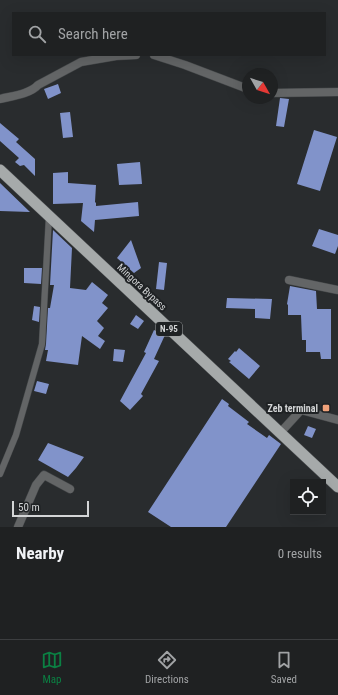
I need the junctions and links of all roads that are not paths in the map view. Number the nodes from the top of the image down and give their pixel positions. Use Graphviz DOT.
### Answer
graph roads {
  1 [pos="116,56"];
  2 [pos="157,56"];
  3 [pos="242,87"];
  4 [pos="338,92"];
  5 [pos="278,94"];
  6 [pos="0,99"];
  7 [pos="0,170"];
  8 [pos="48,216"];
  9 [pos="289,280"];
  10 [pos="338,290"];
  11 [pos="338,420"];
  12 [pos="280,433"];
  13 [pos="0,474"];
  14 [pos="338,487"];
  15 [pos="70,489"];
  16 [pos="18,527"];
  1 -- 6 [label="street"];
  2 -- 3 [label="street"];
  4 -- 5 [label="street"];
  7 -- 8 [label="highway, Mingora Bypass / N-95"];
  8 -- 12 [label="highway, Mingora Bypass / N-95"];
  8 -- 13 [label="lane"];
  9 -- 10 [label="street"];
  11 -- 12 [label="street"];
  12 -- 14 [label="highway, Mingora Bypass / N-95"];
  15 -- 16 [label="street"];
}
